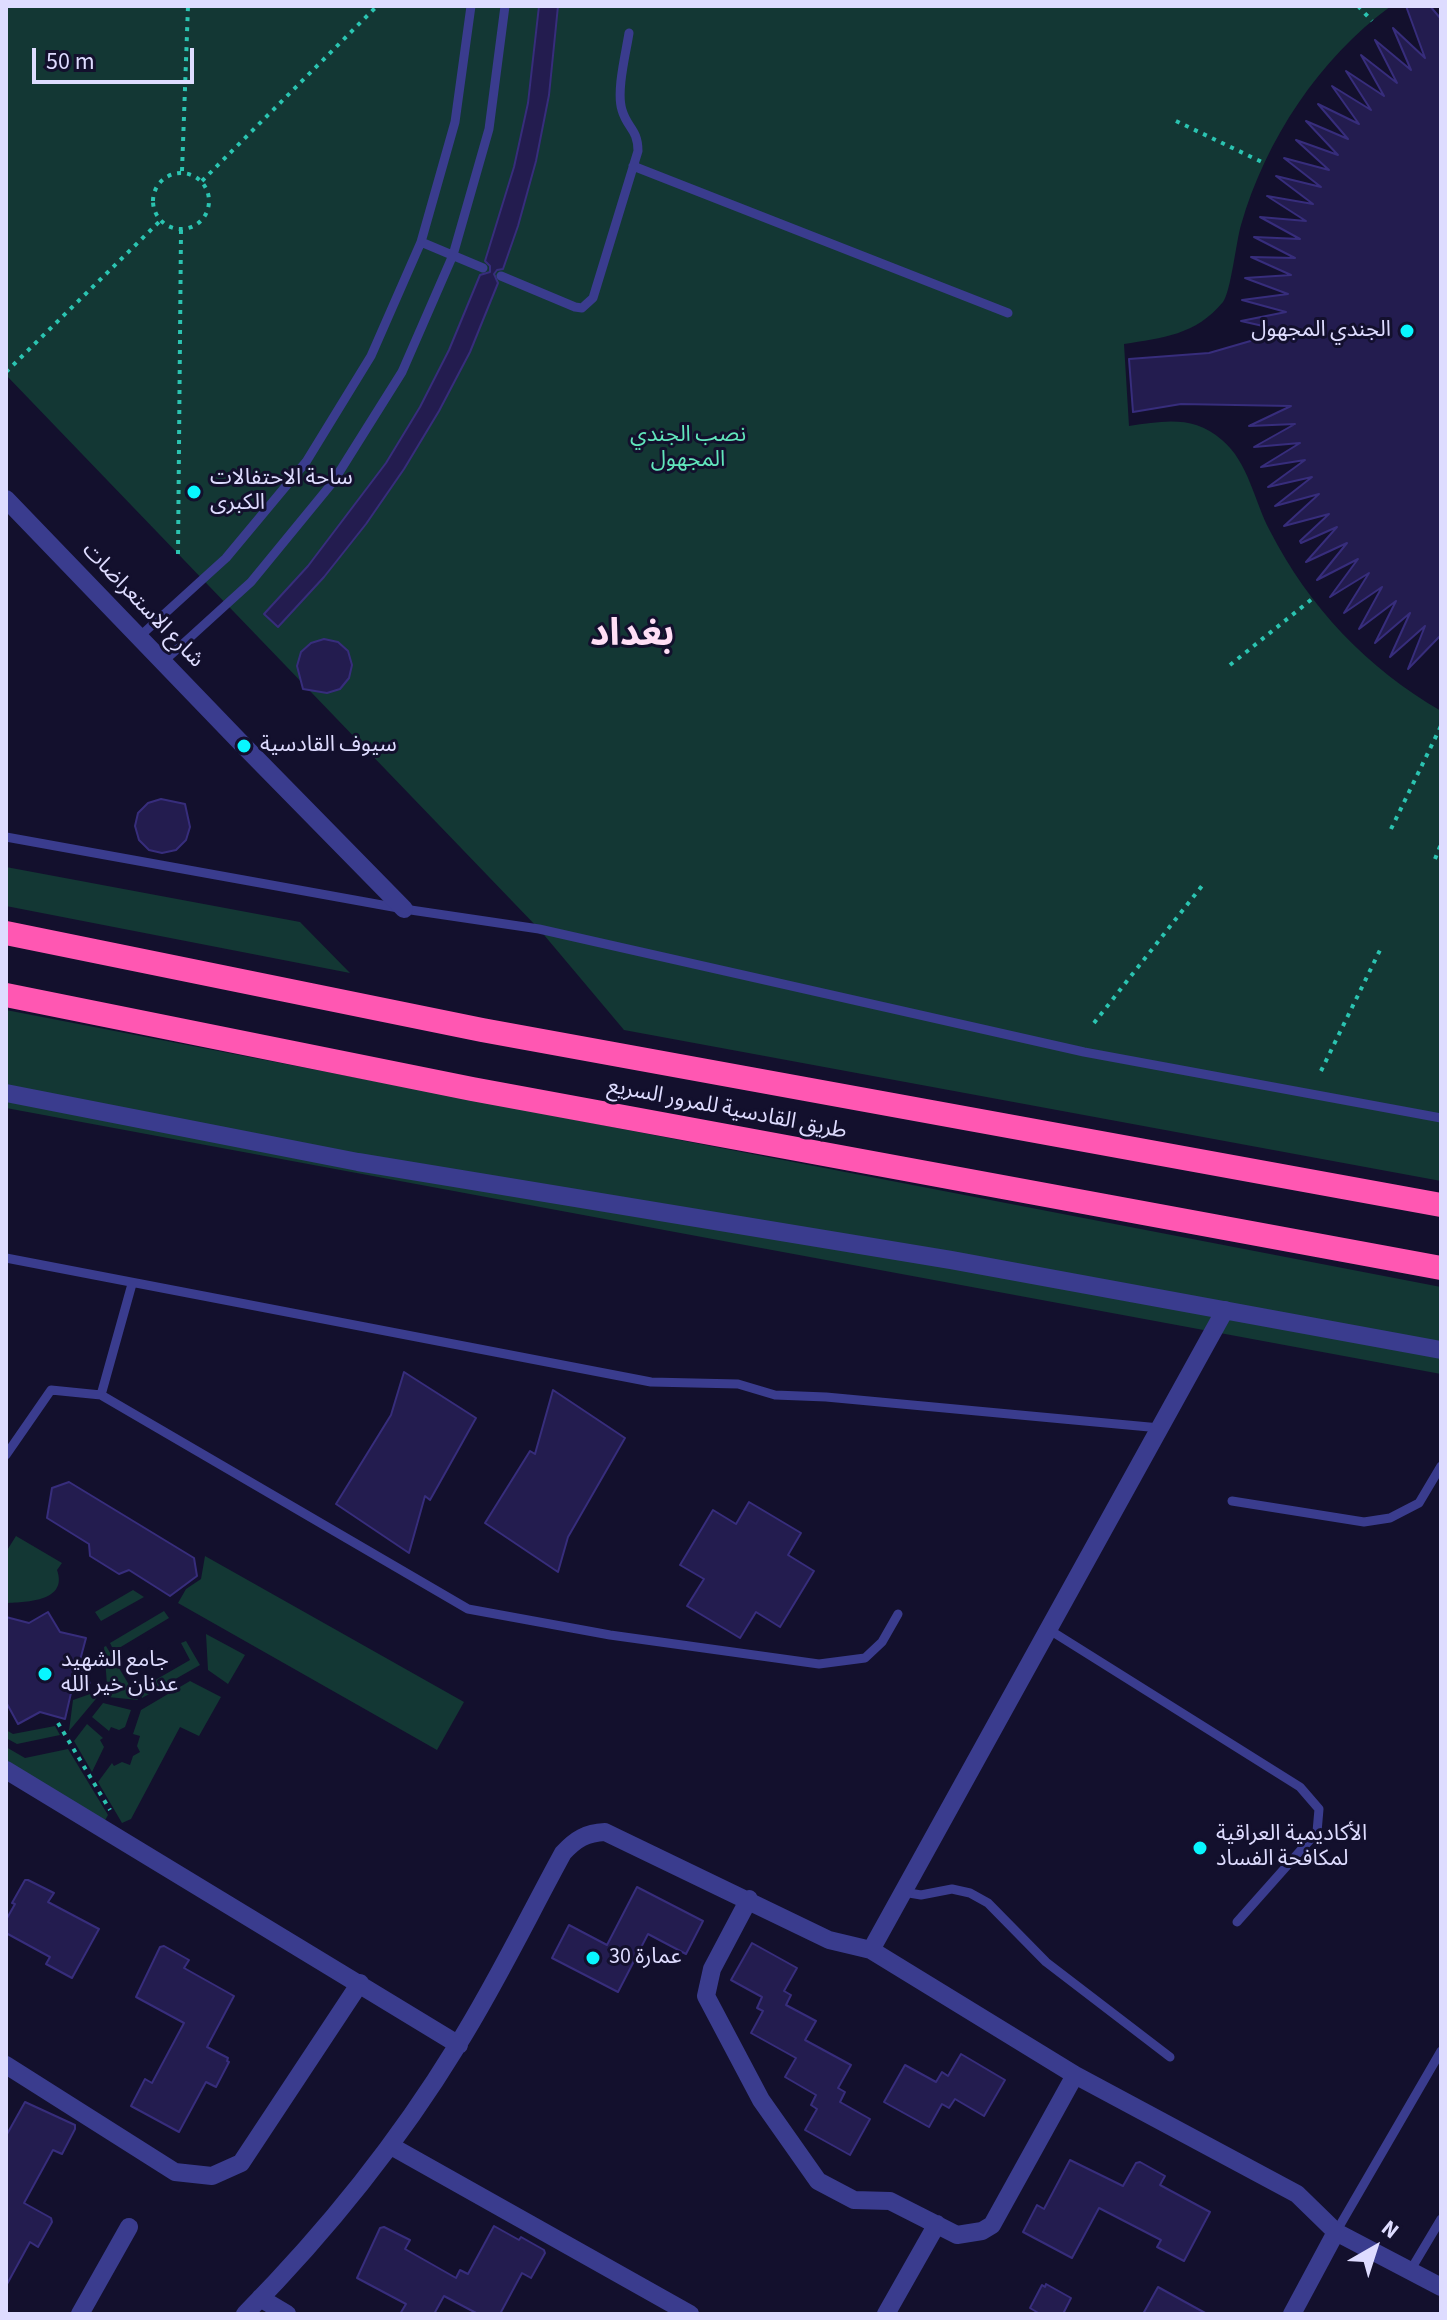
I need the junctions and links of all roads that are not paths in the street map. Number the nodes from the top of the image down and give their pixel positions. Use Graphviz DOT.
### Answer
graph roads {
  1 [pos="471,6"];
  2 [pos="505,6"];
  3 [pos="629,33"];
  4 [pos="633,166"];
  5 [pos="421,242"];
  6 [pos="453,255"];
  7 [pos="483,268"];
  8 [pos="501,276"];
  9 [pos="1008,313"];
  10 [pos="6,499"];
  11 [pos="139,637"];
  12 [pos="163,662"];
  13 [pos="6,837"];
  14 [pos="404,909"];
  15 [pos="6,933"];
  16 [pos="6,995"];
  17 [pos="6,1093"];
  18 [pos="1441,1118"];
  19 [pos="1441,1205"];
  20 [pos="6,1258"];
  21 [pos="1441,1268"];
  22 [pos="132,1284"];
  23 [pos="1225,1310"];
  24 [pos="1441,1350"];
  25 [pos="101,1395"];
  26 [pos="1160,1428"];
  27 [pos="6,1455"];
  28 [pos="1441,1466"];
  29 [pos="1232,1501"];
  30 [pos="898,1614"];
  31 [pos="1048,1629"];
  32 [pos="6,1770"];
  33 [pos="903,1892"];
  34 [pos="749,1899"];
  35 [pos="1237,1922"];
  36 [pos="871,1950"];
  37 [pos="360,1983"];
  38 [pos="459,2045"];
  39 [pos="1441,2051"];
  40 [pos="1170,2057"];
  41 [pos="6,2065"];
  42 [pos="1075,2075"];
  43 [pos="391,2146"];
  44 [pos="1441,2219"];
  45 [pos="937,2224"];
  46 [pos="129,2227"];
  47 [pos="1336,2232"];
  48 [pos="1409,2271"];
  49 [pos="1441,2287"];
  50 [pos="260,2298"];
  51 [pos="80,2314"];
  52 [pos="245,2314"];
  53 [pos="287,2314"];
  54 [pos="690,2314"];
  55 [pos="886,2314"];
  56 [pos="1292,2314"];
  1 -- 5 [label="lane"];
  2 -- 6 [label="lane"];
  3 -- 4 [label="lane"];
  4 -- 8 [label="lane"];
  4 -- 9 [label="lane"];
  5 -- 6 [label="lane"];
  5 -- 11 [label="lane"];
  6 -- 7 [label="lane"];
  6 -- 12 [label="lane"];
  10 -- 11 [label="street, شارع الاستعراضات"];
  11 -- 12 [label="street, شارع الاستعراضات"];
  12 -- 14 [label="street, شارع الاستعراضات"];
  13 -- 14 [label="lane"];
  14 -- 18 [label="lane"];
  15 -- 19 [label="highway, طريق القادسية للمرور السريع"];
  16 -- 21 [label="highway, طريق القادسية للمرور السريع"];
  17 -- 23 [label="street"];
  20 -- 22 [label="lane"];
  22 -- 25 [label="lane"];
  22 -- 26 [label="lane"];
  23 -- 24 [label="street"];
  23 -- 26 [label="street"];
  25 -- 27 [label="lane"];
  25 -- 30 [label="lane"];
  26 -- 31 [label="street"];
  28 -- 29 [label="lane"];
  31 -- 33 [label="street"];
  31 -- 35 [label="lane"];
  32 -- 37 [label="street"];
  33 -- 36 [label="street"];
  33 -- 40 [label="lane"];
  34 -- 36 [label="street"];
  34 -- 38 [label="street"];
  34 -- 45 [label="street"];
  36 -- 42 [label="street"];
  37 -- 38 [label="street"];
  37 -- 41 [label="street"];
  38 -- 43 [label="street"];
  39 -- 47 [label="lane"];
  42 -- 45 [label="street"];
  42 -- 47 [label="street"];
  43 -- 50 [label="street"];
  43 -- 54 [label="street"];
  44 -- 48 [label="lane"];
  45 -- 55 [label="street"];
  46 -- 51 [label="street"];
  47 -- 48 [label="street"];
  47 -- 56 [label="street"];
  48 -- 49 [label="street"];
  50 -- 52 [label="street"];
  50 -- 53 [label="street"];
}
